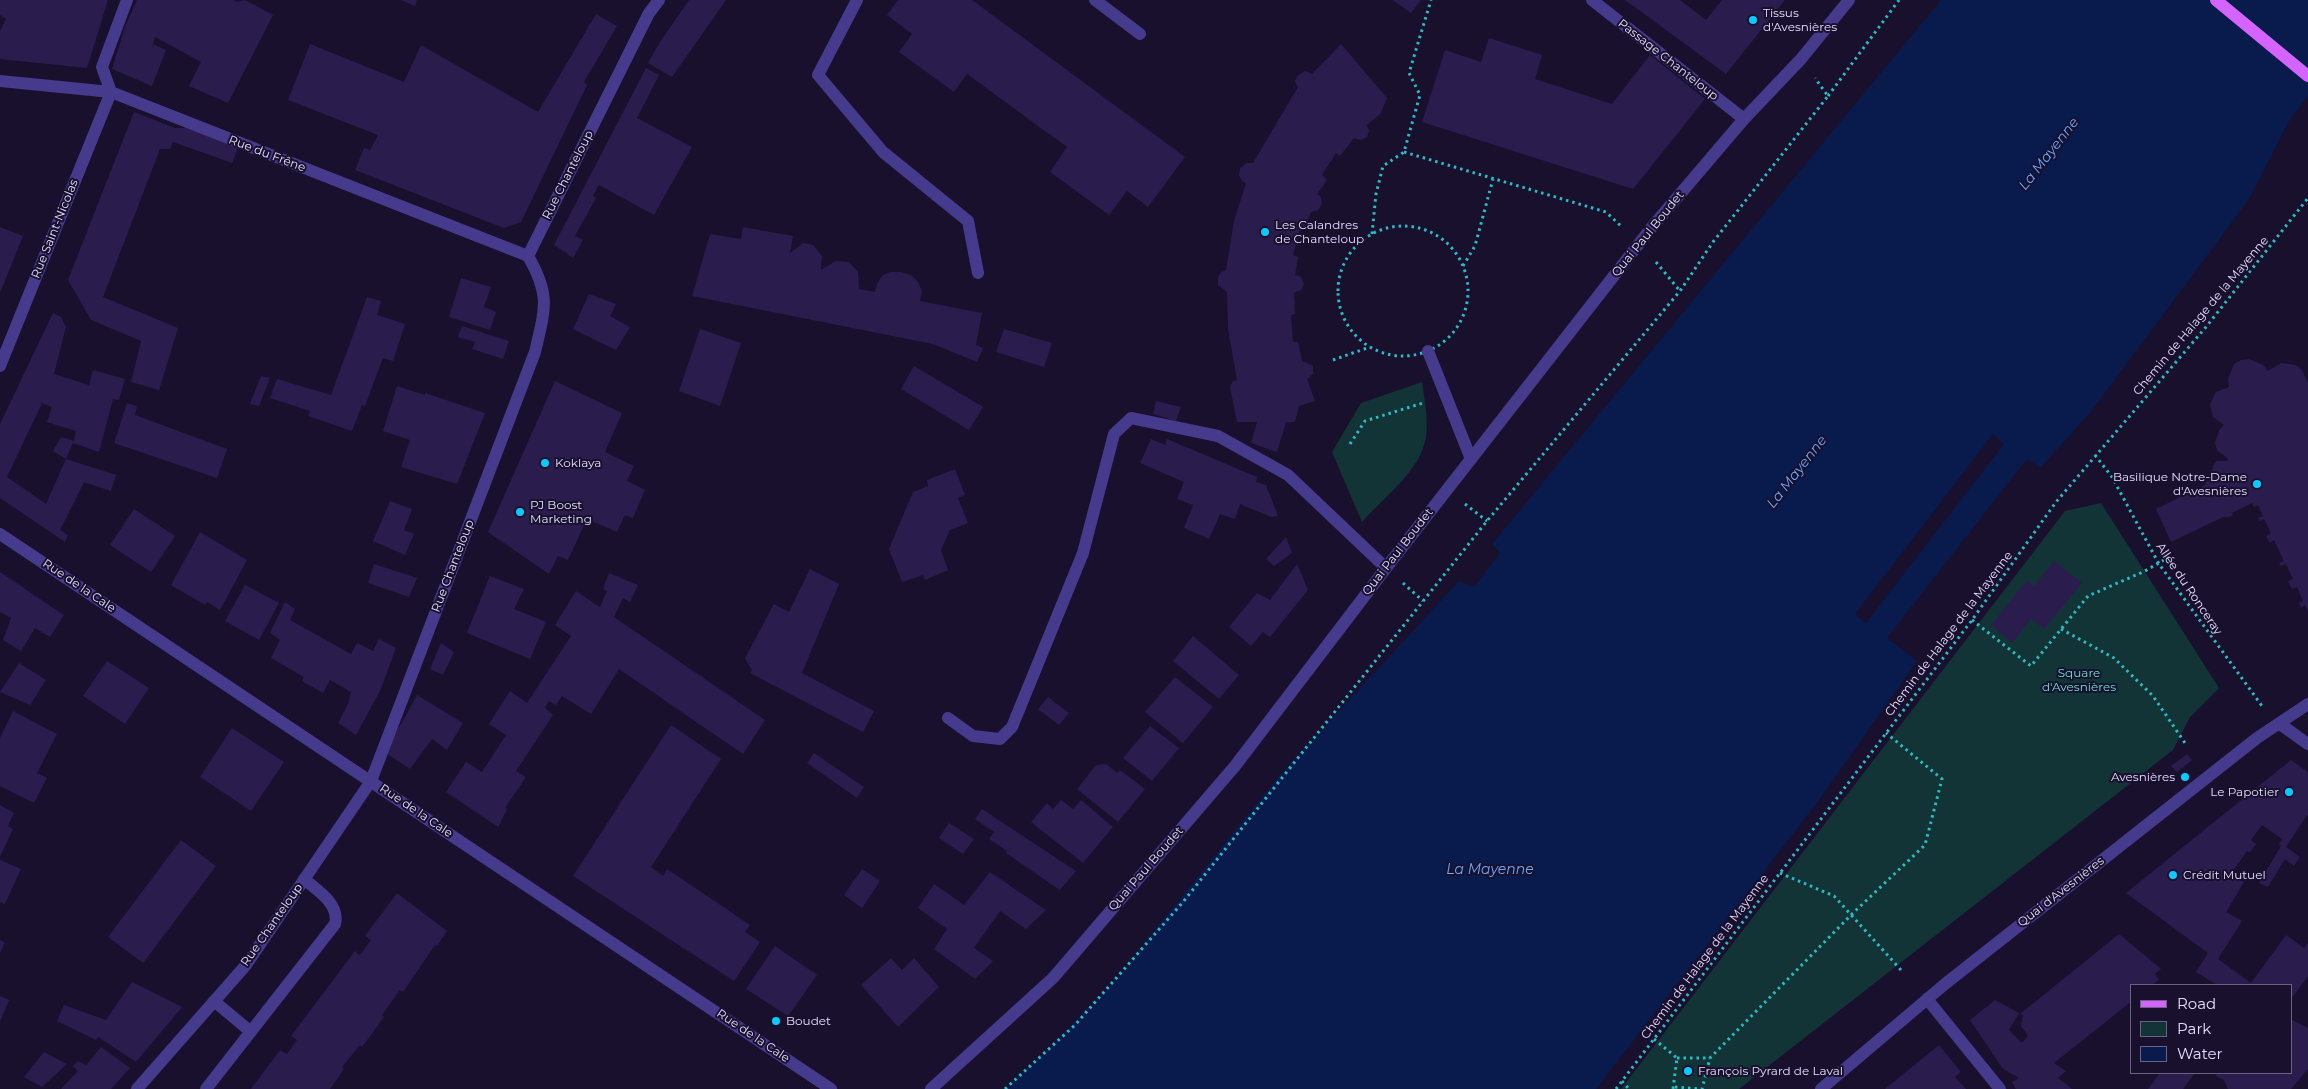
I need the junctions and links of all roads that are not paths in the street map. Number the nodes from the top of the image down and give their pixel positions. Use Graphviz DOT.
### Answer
graph roads {
  1 [pos="128,0"];
  2 [pos="659,0"];
  3 [pos="857,0"];
  4 [pos="1095,0"];
  5 [pos="1592,0"];
  6 [pos="1849,0"];
  7 [pos="2216,0"];
  8 [pos="1140,34"];
  9 [pos="2308,76"];
  10 [pos="0,81"];
  11 [pos="111,92"];
  12 [pos="1744,120"];
  13 [pos="528,256"];
  14 [pos="978,273"];
  15 [pos="1428,351"];
  16 [pos="0,366"];
  17 [pos="1471,459"];
  18 [pos="0,534"];
  19 [pos="1386,568"];
  20 [pos="2308,704"];
  21 [pos="948,718"];
  22 [pos="2280,724"];
  23 [pos="2308,744"];
  24 [pos="371,781"];
  25 [pos="304,879"];
  26 [pos="1926,1000"];
  27 [pos="214,1001"];
  28 [pos="251,1032"];
  29 [pos="137,1089"];
  30 [pos="206,1089"];
  31 [pos="832,1089"];
  32 [pos="931,1089"];
  33 [pos="1821,1089"];
  34 [pos="2000,1089"];
  1 -- 11 [label="street"];
  2 -- 13 [label="street, Rue Chanteloup"];
  3 -- 14 [label="street"];
  4 -- 8 [label="street"];
  5 -- 12 [label="street, Passage Chanteloup"];
  6 -- 12 [label="street, Quai Paul Boudet"];
  7 -- 9 [label="main road"];
  10 -- 11 [label="street, Rue du Frêne"];
  11 -- 13 [label="street, Rue du Frêne"];
  11 -- 16 [label="street, Rue Saint-Nicolas"];
  12 -- 17 [label="street, Quai Paul Boudet"];
  13 -- 24 [label="street, Rue Chanteloup"];
  15 -- 17 [label="street"];
  17 -- 19 [label="street, Quai Paul Boudet"];
  18 -- 24 [label="street, Rue de la Cale"];
  19 -- 21 [label="street"];
  19 -- 32 [label="street, Quai Paul Boudet"];
  20 -- 22 [label="street, Quai d'Avesnières"];
  22 -- 23 [label="street"];
  22 -- 26 [label="street, Quai d'Avesnières"];
  24 -- 25 [label="street, Rue Chanteloup"];
  24 -- 31 [label="street, Rue de la Cale"];
  25 -- 27 [label="street, Rue Chanteloup"];
  25 -- 28 [label="street"];
  26 -- 33 [label="street, Quai d'Avesnières"];
  26 -- 34 [label="street"];
  27 -- 28 [label="street"];
  27 -- 29 [label="street, Rue Chanteloup"];
  28 -- 30 [label="street"];
}
